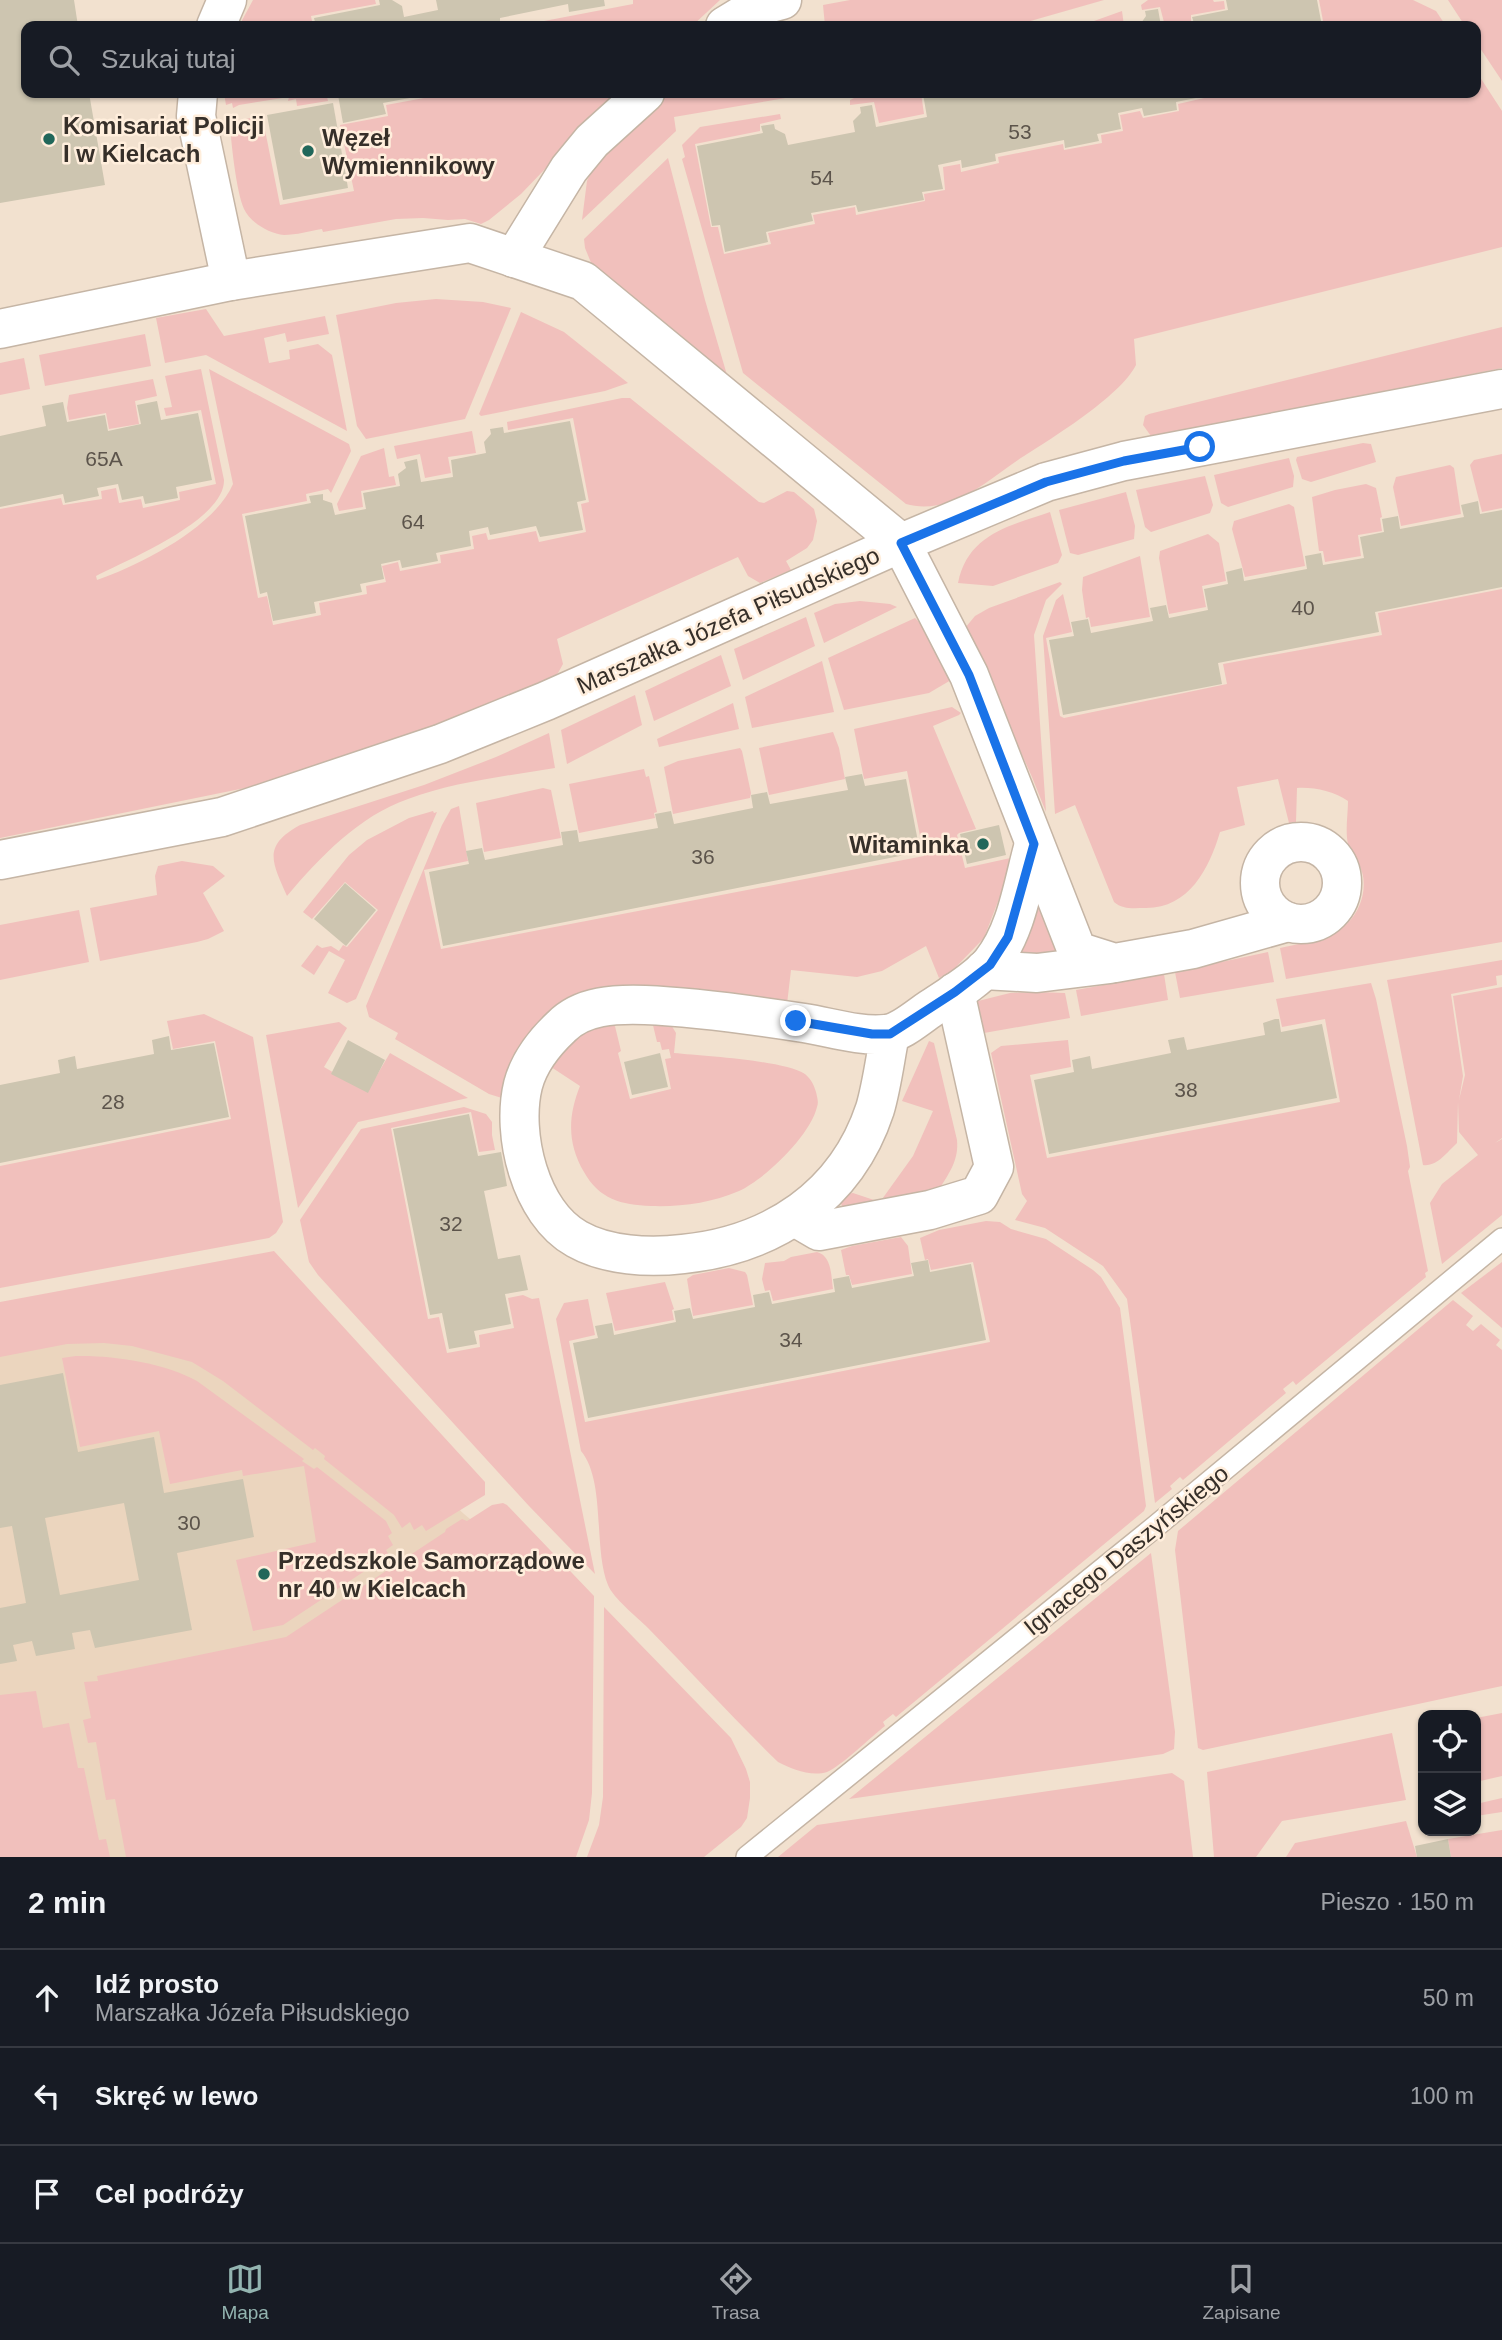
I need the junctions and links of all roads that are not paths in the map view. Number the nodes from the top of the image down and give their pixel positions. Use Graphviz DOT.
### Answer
graph roads {
  1 [pos="227,0"];
  2 [pos="782,0"];
  3 [pos="218,21"];
  4 [pos="734,21"];
  5 [pos="198,98"];
  6 [pos="639,98"];
  7 [pos="514,258"];
  8 [pos="231,281"];
  9 [pos="0,329"];
  10 [pos="1502,389"];
  11 [pos="901,543"];
  12 [pos="1034,844"];
  13 [pos="0,860"];
  14 [pos="1288,922"];
  15 [pos="1115,963"];
  16 [pos="969,981"];
  17 [pos="890,1034"];
  18 [pos="795,1217"];
  19 [pos="1502,1240"];
  20 [pos="747,1857"];
  1 -- 3 [label="street"];
  2 -- 4 [label="street"];
  5 -- 8 [label="street"];
  6 -- 7 [label="street"];
  7 -- 8 [label="street"];
  7 -- 11 [label="street"];
  8 -- 9 [label="street"];
  10 -- 11 [label="street, Marszałka Józefa Piłsudskiego"];
  11 -- 12 [label="street"];
  11 -- 13 [label="street, Marszałka Józefa Piłsudskiego"];
  12 -- 15 [label="street"];
  12 -- 16 [label="street"];
  14 -- 15 [label="street"];
  15 -- 16 [label="street"];
  16 -- 17 [label="street"];
  16 -- 18 [label="street"];
  17 -- 18 [label="street"];
  17 -- 18 [label="street"];
  19 -- 20 [label="lane, Ignacego Daszyńskiego"];
}
